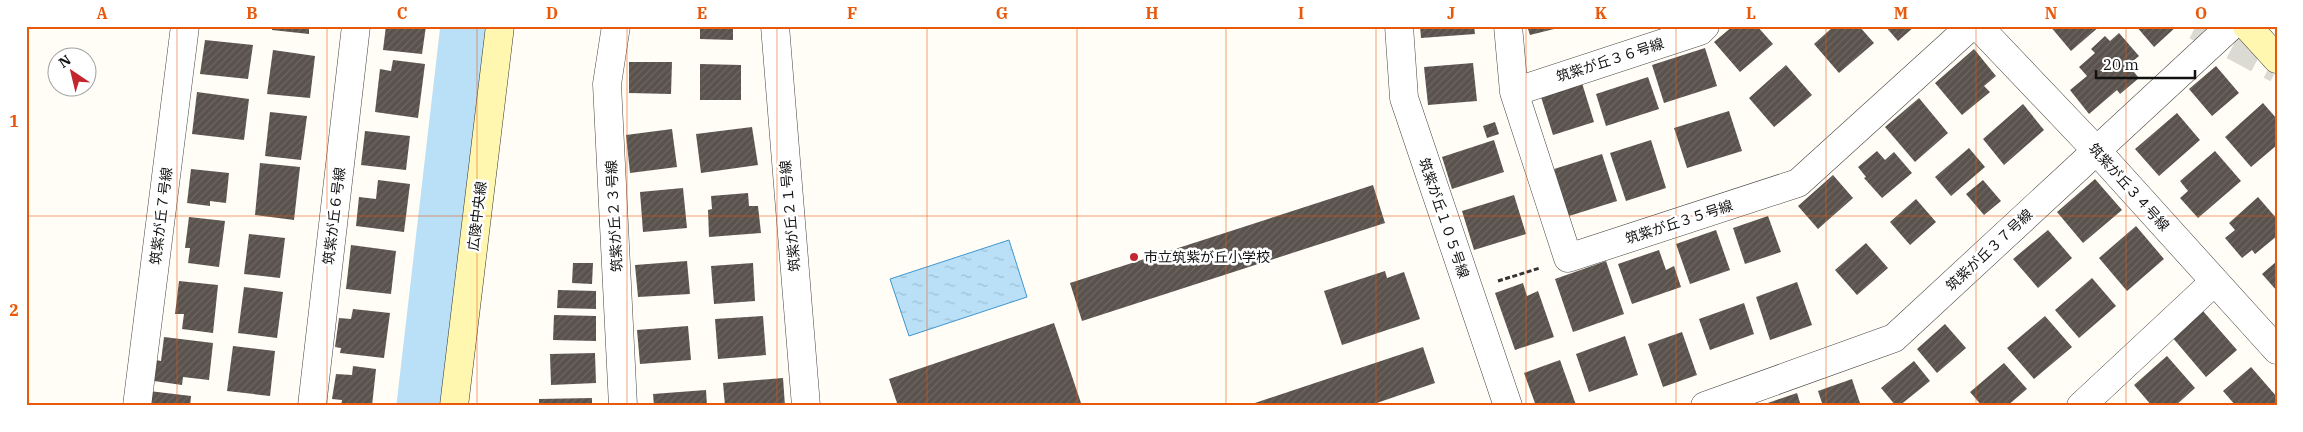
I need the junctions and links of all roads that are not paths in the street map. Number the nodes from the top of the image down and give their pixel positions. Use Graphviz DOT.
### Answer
graph roads {
  1 [pos="185,26"];
  2 [pos="356,26"];
  3 [pos="500,26"];
  4 [pos="616,26"];
  5 [pos="775,26"];
  6 [pos="1399,26"];
  7 [pos="1508,26"];
  8 [pos="1705,26"];
  9 [pos="1970,26"];
  10 [pos="1978,26"];
  11 [pos="2231,26"];
  12 [pos="2247,26"];
  13 [pos="2277,59"];
  14 [pos="1514,92"];
  15 [pos="2096,150"];
  16 [pos="2214,282"];
  17 [pos="2277,350"];
  18 [pos="137,406"];
  19 [pos="312,406"];
  20 [pos="454,406"];
  21 [pos="623,406"];
  22 [pos="806,406"];
  23 [pos="1508,406"];
  24 [pos="1705,406"];
  25 [pos="2081,406"];
  1 -- 18 [label="street, 筑紫が丘７号線"];
  2 -- 19 [label="street, 筑紫が丘６号線"];
  3 -- 20 [label="street, 広陵中央線"];
  4 -- 21 [label="street, 筑紫が丘２３号線"];
  5 -- 22 [label="street, 筑紫が丘２１号線"];
  6 -- 23 [label="street, 筑紫が丘１０５号線"];
  7 -- 14 [label="street"];
  8 -- 14 [label="street, 筑紫が丘３６号線"];
  9 -- 14 [label="street, 筑紫が丘３５号線"];
  10 -- 15 [label="street, 筑紫が丘３４号線"];
  11 -- 15 [label="street, 筑紫が丘３７号線"];
  12 -- 13 [label="street"];
  15 -- 16 [label="street, 筑紫が丘３４号線"];
  15 -- 24 [label="street, 筑紫が丘３７号線"];
  16 -- 17 [label="street, 筑紫が丘３４号線"];
  16 -- 25 [label="street"];
}
